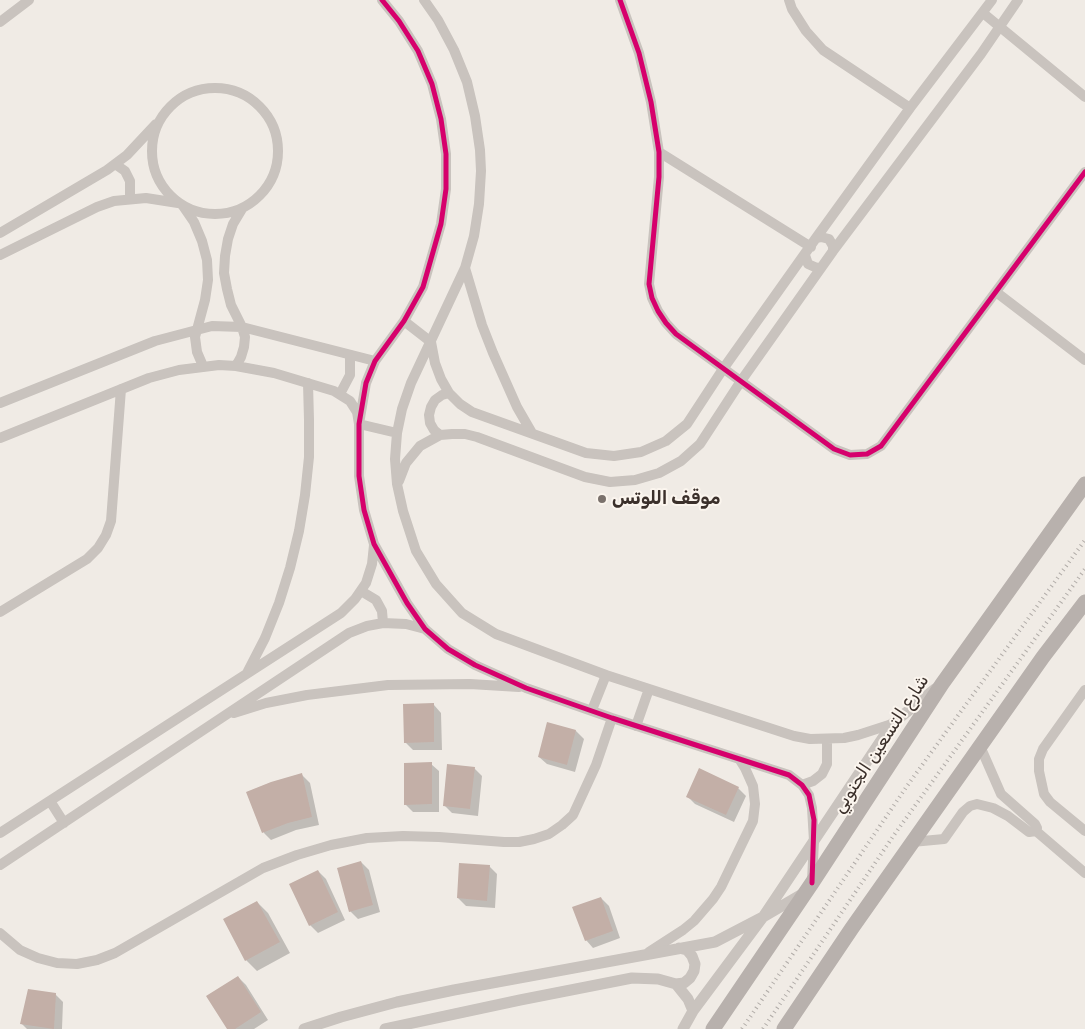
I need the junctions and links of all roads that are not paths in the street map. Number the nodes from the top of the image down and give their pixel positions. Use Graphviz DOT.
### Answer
graph roads {
  1 [pos="29,0"];
  2 [pos="382,0"];
  3 [pos="424,0"];
  4 [pos="620,0"];
  5 [pos="789,0"];
  6 [pos="992,0"];
  7 [pos="1018,0"];
  8 [pos="983,13"];
  9 [pos="0,22"];
  10 [pos="1000,28"];
  11 [pos="1085,97"];
  12 [pos="910,108"];
  13 [pos="163,116"];
  14 [pos="659,152"];
  15 [pos="115,164"];
  16 [pos="1085,172"];
  17 [pos="130,198"];
  18 [pos="181,204"];
  19 [pos="242,209"];
  20 [pos="0,233"];
  21 [pos="811,247"];
  22 [pos="833,251"];
  23 [pos="0,255"];
  24 [pos="822,267"];
  25 [pos="465,268"];
  26 [pos="996,292"];
  27 [pos="404,321"];
  28 [pos="242,327"];
  29 [pos="196,330"];
  30 [pos="431,342"];
  31 [pos="350,355"];
  32 [pos="1085,360"];
  33 [pos="375,361"];
  34 [pos="203,366"];
  35 [pos="236,366"];
  36 [pos="724,369"];
  37 [pos="741,381"];
  38 [pos="308,383"];
  39 [pos="121,389"];
  40 [pos="449,393"];
  41 [pos="340,394"];
  42 [pos="0,403"];
  43 [pos="360,424"];
  44 [pos="397,433"];
  45 [pos="532,433"];
  46 [pos="440,436"];
  47 [pos="0,438"];
  48 [pos="397,484"];
  49 [pos="1085,484"];
  50 [pos="374,544"];
  51 [pos="360,591"];
  52 [pos="1085,602"];
  53 [pos="0,612"];
  54 [pos="383,623"];
  55 [pos="425,629"];
  56 [pos="248,671"];
  57 [pos="606,675"];
  58 [pos="942,684"];
  59 [pos="526,688"];
  60 [pos="649,689"];
  61 [pos="1085,690"];
  62 [pos="592,710"];
  63 [pos="223,716"];
  64 [pos="612,718"];
  65 [pos="892,724"];
  66 [pos="636,726"];
  67 [pos="826,740"];
  68 [pos="980,746"];
  69 [pos="740,760"];
  70 [pos="802,785"];
  71 [pos="50,801"];
  72 [pos="64,823"];
  73 [pos="1085,831"];
  74 [pos="0,832"];
  75 [pos="1036,832"];
  76 [pos="814,841"];
  77 [pos="912,842"];
  78 [pos="0,865"];
  79 [pos="1085,873"];
  80 [pos="809,888"];
  81 [pos="764,917"];
  82 [pos="0,933"];
  83 [pos="679,948"];
  84 [pos="646,954"];
  85 [pos="676,984"];
  86 [pos="693,1011"];
  87 [pos="304,1029"];
  88 [pos="385,1029"];
  89 [pos="683,1029"];
  90 [pos="713,1029"];
  91 [pos="784,1029"];
  1 -- 9 [label="street"];
  2 -- 27 [label="street"];
  3 -- 25 [label="street"];
  4 -- 14 [label="street"];
  5 -- 12 [label="street"];
  6 -- 8 [label="street"];
  7 -- 10 [label="street"];
  8 -- 10 [label="street"];
  8 -- 12 [label="street"];
  10 -- 11 [label="street"];
  10 -- 22 [label="street"];
  12 -- 21 [label="street"];
  13 -- 15 [label="street"];
  13 -- 18 [label="street"];
  13 -- 19 [label="street"];
  14 -- 21 [label="street"];
  14 -- 36 [label="street"];
  15 -- 17 [label="street"];
  15 -- 20 [label="street"];
  16 -- 26 [label="street"];
  17 -- 18 [label="street"];
  17 -- 23 [label="street"];
  18 -- 19 [label="street"];
  18 -- 29 [label="street"];
  19 -- 28 [label="street"];
  21 -- 22 [label="street"];
  21 -- 24 [label="street"];
  21 -- 36 [label="street"];
  22 -- 24 [label="street"];
  24 -- 37 [label="street"];
  25 -- 30 [label="street"];
  25 -- 45 [label="street"];
  26 -- 32 [label="street"];
  26 -- 37 [label="street"];
  27 -- 30 [label="street"];
  27 -- 33 [label="street"];
  28 -- 29 [label="street"];
  28 -- 31 [label="street"];
  28 -- 35 [label="street"];
  29 -- 34 [label="street"];
  29 -- 42 [label="street"];
  30 -- 40 [label="street"];
  30 -- 44 [label="street"];
  31 -- 33 [label="street"];
  31 -- 41 [label="street"];
  33 -- 43 [label="street"];
  34 -- 35 [label="street"];
  34 -- 39 [label="street"];
  35 -- 38 [label="street"];
  36 -- 37 [label="street"];
  36 -- 45 [label="street"];
  37 -- 46 [label="street"];
  38 -- 41 [label="street"];
  38 -- 56 [label="street"];
  39 -- 47 [label="street"];
  39 -- 53 [label="street"];
  40 -- 45 [label="street"];
  40 -- 46 [label="street"];
  41 -- 43 [label="street"];
  43 -- 44 [label="street"];
  43 -- 50 [label="street"];
  44 -- 48 [label="street"];
  46 -- 48 [label="street"];
  48 -- 57 [label="street"];
  49 -- 58 [label="main road, شارع التسعين الجنوبي"];
  50 -- 51 [label="street"];
  50 -- 55 [label="street"];
  51 -- 54 [label="street"];
  51 -- 56 [label="street"];
  52 -- 68 [label="main road"];
  54 -- 55 [label="street"];
  54 -- 63 [label="street"];
  55 -- 59 [label="street"];
  56 -- 71 [label="street"];
  57 -- 60 [label="street"];
  57 -- 62 [label="street"];
  58 -- 65 [label="street"];
  58 -- 80 [label="main road, شارع التسعين الجنوبي"];
  59 -- 62 [label="street"];
  59 -- 63 [label="street"];
  60 -- 66 [label="street"];
  60 -- 67 [label="street"];
  61 -- 73 [label="street"];
  62 -- 64 [label="street"];
  63 -- 72 [label="street"];
  64 -- 66 [label="street"];
  64 -- 82 [label="street"];
  65 -- 67 [label="street"];
  65 -- 76 [label="street"];
  66 -- 69 [label="street"];
  67 -- 70 [label="street"];
  68 -- 75 [label="street"];
  68 -- 77 [label="main road"];
  69 -- 70 [label="street"];
  69 -- 84 [label="street"];
  70 -- 76 [label="street"];
  71 -- 72 [label="street"];
  71 -- 74 [label="street"];
  72 -- 78 [label="street"];
  75 -- 77 [label="street"];
  75 -- 79 [label="street"];
  76 -- 80 [label="street"];
  76 -- 81 [label="street"];
  77 -- 91 [label="main road"];
  80 -- 81 [label="street"];
  80 -- 90 [label="main road, شارع التسعين الجنوبي"];
  81 -- 83 [label="street"];
  81 -- 86 [label="street"];
  83 -- 84 [label="street"];
  83 -- 85 [label="street"];
  84 -- 87 [label="street"];
  85 -- 86 [label="street"];
  85 -- 88 [label="street"];
  86 -- 89 [label="street"];
}
